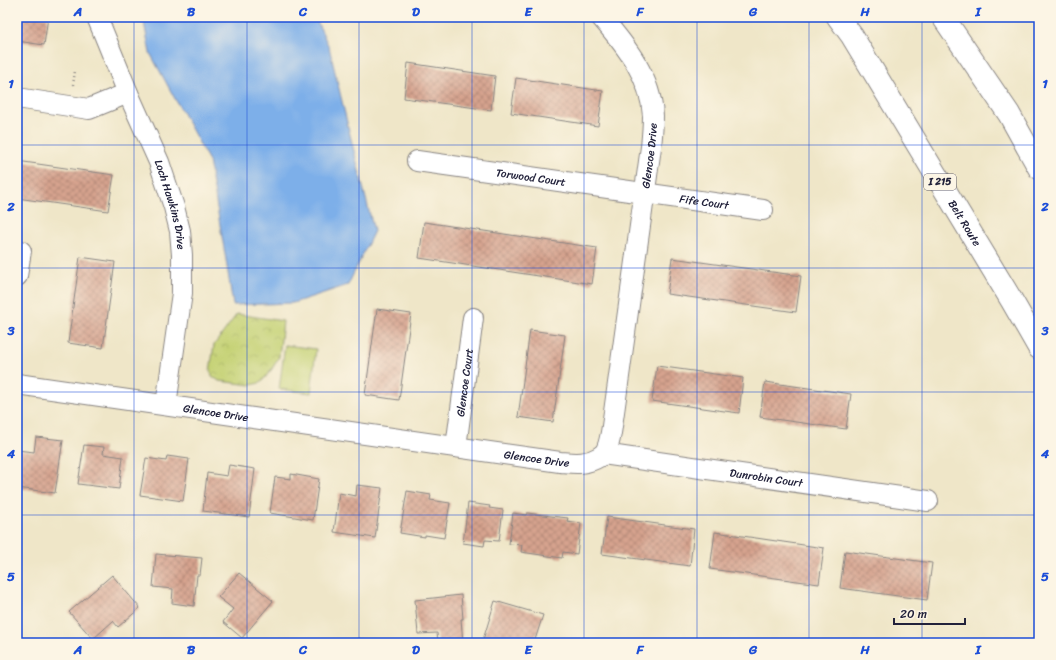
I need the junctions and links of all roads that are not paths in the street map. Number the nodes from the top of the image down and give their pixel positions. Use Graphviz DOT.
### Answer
graph roads {
  1 [pos="97,17"];
  2 [pos="601,17"];
  3 [pos="838,17"];
  4 [pos="943,17"];
  5 [pos="128,93"];
  6 [pos="17,98"];
  7 [pos="417,161"];
  8 [pos="1039,168"];
  9 [pos="644,193"];
  10 [pos="763,210"];
  11 [pos="21,251"];
  12 [pos="17,276"];
  13 [pos="473,318"];
  14 [pos="1039,348"];
  15 [pos="17,384"];
  16 [pos="166,405"];
  17 [pos="456,447"];
  18 [pos="603,454"];
  19 [pos="928,501"];
  1 -- 5 [label="street, Loch Hawkins Drive"];
  2 -- 9 [label="street, Glencoe Drive"];
  3 -- 14 [label="highway, Belt Route / I 215"];
  4 -- 8 [label="highway"];
  5 -- 6 [label="street"];
  5 -- 16 [label="street, Loch Hawkins Drive"];
  7 -- 9 [label="street, Torwood Court"];
  9 -- 10 [label="street, Fife Court"];
  9 -- 18 [label="street, Glencoe Drive"];
  11 -- 12 [label="street"];
  13 -- 17 [label="street, Glencoe Court"];
  15 -- 16 [label="street, Glencoe Drive"];
  16 -- 17 [label="street, Glencoe Drive"];
  17 -- 18 [label="street, Glencoe Drive"];
  18 -- 19 [label="street, Dunrobin Court"];
}
